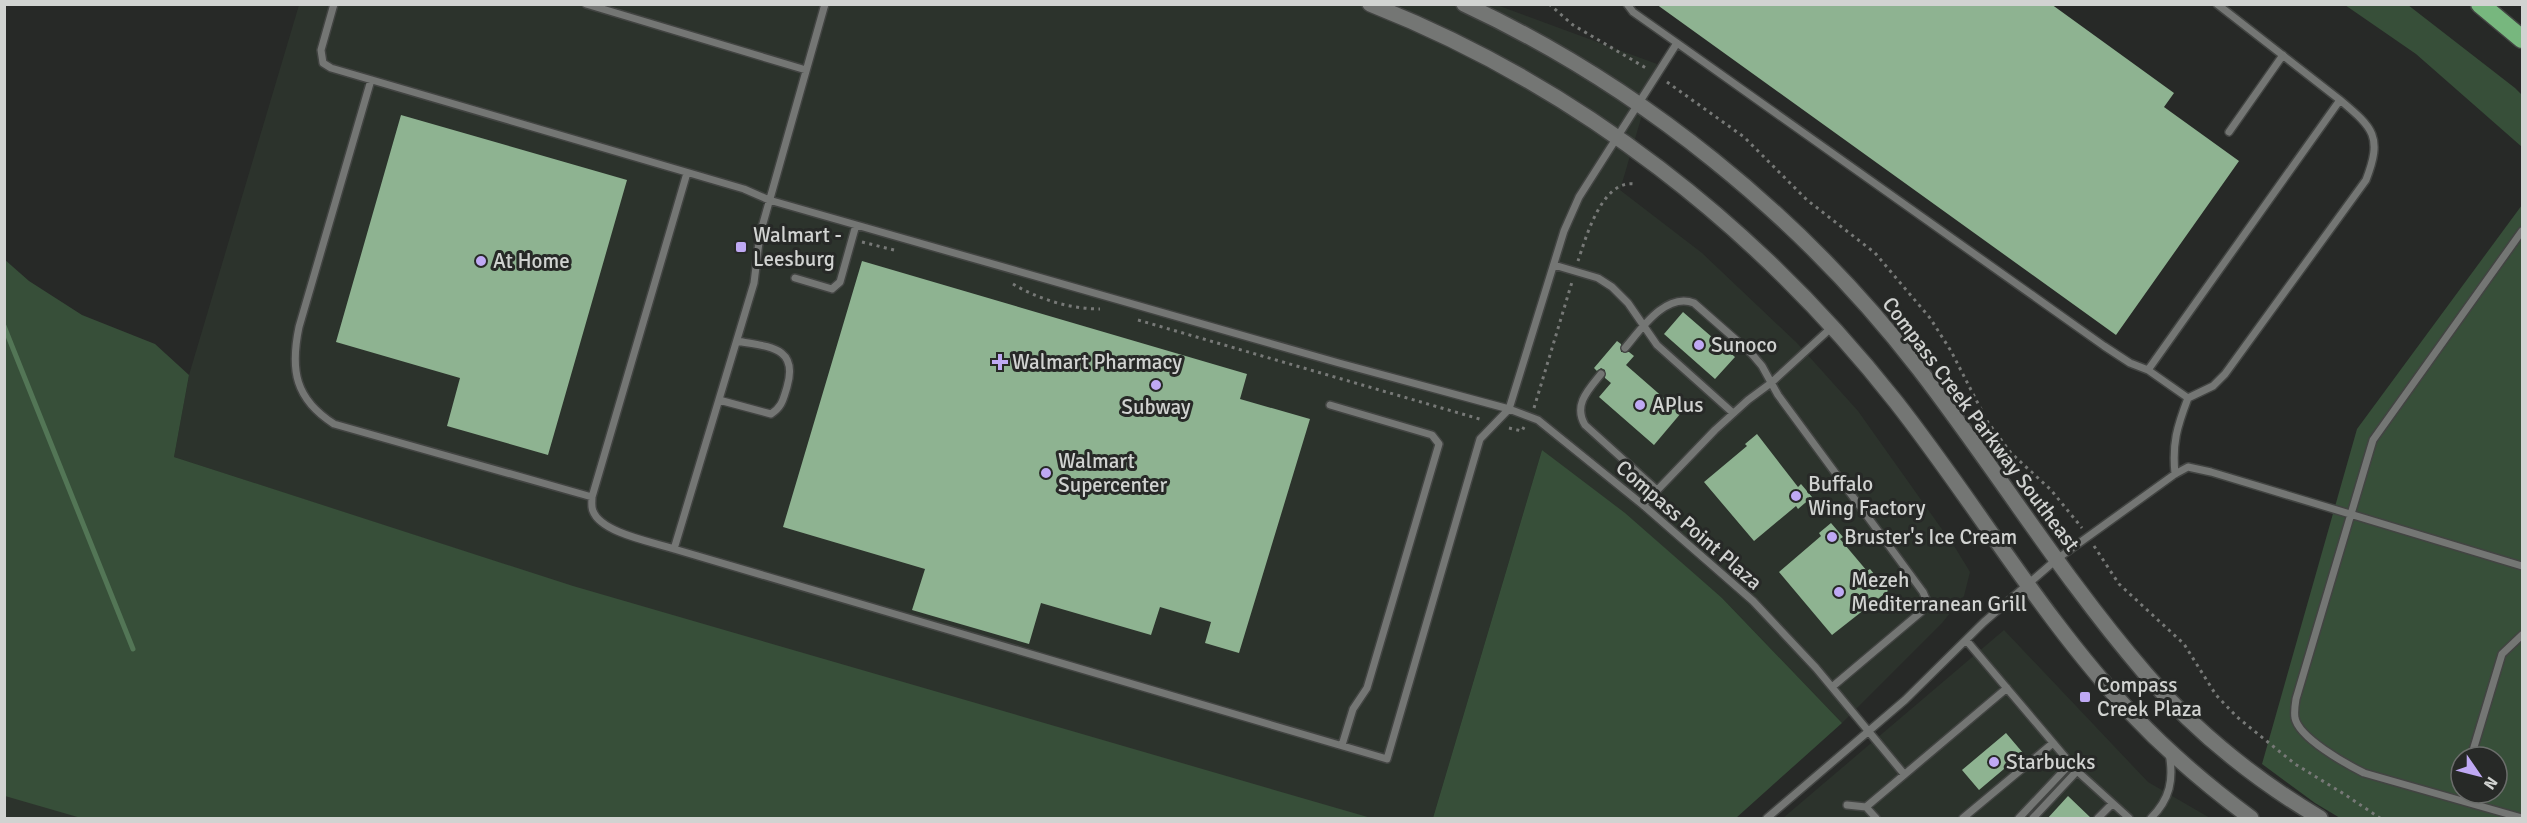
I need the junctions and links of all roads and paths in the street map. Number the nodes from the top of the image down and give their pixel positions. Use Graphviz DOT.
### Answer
graph roads {
  1 [pos="334,4"];
  2 [pos="586,4"];
  3 [pos="825,4"];
  4 [pos="1370,4"];
  5 [pos="1464,4"];
  6 [pos="1549,4"];
  7 [pos="1627,4"];
  8 [pos="2217,4"];
  9 [pos="2480,4"];
  10 [pos="2523,39"];
  11 [pos="1677,43"];
  12 [pos="2283,56"];
  13 [pos="806,70"];
  14 [pos="1656,74"];
  15 [pos="371,80"];
  16 [pos="2340,100"];
  17 [pos="1638,104"];
  18 [pos="2229,132"];
  19 [pos="1618,136"];
  20 [pos="687,173"];
  21 [pos="1634,184"];
  22 [pos="769,200"];
  23 [pos="856,225"];
  24 [pos="2523,231"];
  25 [pos="853,239"];
  26 [pos="899,252"];
  27 [pos="1554,265"];
  28 [pos="1575,270"];
  29 [pos="795,278"];
  30 [pos="1003,281"];
  31 [pos="1110,312"];
  32 [pos="1133,319"];
  33 [pos="1644,325"];
  34 [pos="1832,327"];
  35 [pos="737,340"];
  36 [pos="1624,348"];
  37 [pos="2148,370"];
  38 [pos="1601,374"];
  39 [pos="1771,383"];
  40 [pos="2188,398"];
  41 [pos="719,400"];
  42 [pos="1330,405"];
  43 [pos="1509,409"];
  44 [pos="1733,413"];
  45 [pos="1531,416"];
  46 [pos="1495,424"];
  47 [pos="2175,474"];
  48 [pos="1657,490"];
  49 [pos="592,497"];
  50 [pos="1643,505"];
  51 [pos="2352,515"];
  52 [pos="2088,536"];
  53 [pos="674,549"];
  54 [pos="2057,559"];
  55 [pos="2523,566"];
  56 [pos="2028,584"];
  57 [pos="2523,635"];
  58 [pos="1966,639"];
  59 [pos="2516,641"];
  60 [pos="2523,648"];
  61 [pos="1832,687"];
  62 [pos="2007,688"];
  63 [pos="1868,732"];
  64 [pos="2053,743"];
  65 [pos="1342,745"];
  66 [pos="2475,745"];
  67 [pos="2169,750"];
  68 [pos="2070,764"];
  69 [pos="2077,771"];
  70 [pos="1904,774"];
  71 [pos="2449,796"];
  72 [pos="2112,804"];
  73 [pos="1847,805"];
  74 [pos="2479,805"];
  75 [pos="1866,807"];
  76 [pos="2523,818"];
  77 [pos="1767,819"];
  78 [pos="1876,819"];
  79 [pos="1963,819"];
  80 [pos="2019,819"];
  81 [pos="2032,819"];
  82 [pos="2098,819"];
  83 [pos="2128,819"];
  84 [pos="2151,819"];
  85 [pos="2251,819"];
  86 [pos="2320,819"];
  87 [pos="2380,819"];
  1 -- 15 [label="lane, Compass Point Plaza"];
  2 -- 13 [label="lane"];
  3 -- 13 [label="lane"];
  4 -- 19 [label="street"];
  5 -- 17 [label="street, Compass Creek Parkway Southeast"];
  6 -- 14 [label="path"];
  7 -- 11 [label="lane"];
  8 -- 12 [label="lane"];
  9 -- 10 [label="highway"];
  11 -- 14 [label="lane"];
  11 -- 37 [label="lane"];
  12 -- 16 [label="lane"];
  12 -- 18 [label="lane"];
  13 -- 22 [label="lane"];
  14 -- 17 [label="lane"];
  14 -- 52 [label="path"];
  15 -- 20 [label="lane, Compass Point Plaza"];
  15 -- 49 [label="lane"];
  16 -- 37 [label="lane"];
  16 -- 40 [label="lane"];
  17 -- 19 [label="lane"];
  17 -- 54 [label="street, Compass Creek Parkway Southeast"];
  19 -- 27 [label="lane"];
  19 -- 34 [label="street"];
  20 -- 22 [label="lane, Compass Point Plaza"];
  20 -- 49 [label="lane"];
  21 -- 28 [label="path"];
  22 -- 23 [label="lane, Compass Point Plaza"];
  22 -- 35 [label="lane"];
  23 -- 25 [label="lane"];
  23 -- 43 [label="lane, Compass Point Plaza"];
  24 -- 51 [label="lane"];
  25 -- 26 [label="path"];
  25 -- 29 [label="lane"];
  27 -- 28 [label="lane"];
  27 -- 43 [label="lane"];
  28 -- 33 [label="lane"];
  28 -- 45 [label="path"];
  30 -- 31 [label="path"];
  32 -- 46 [label="path"];
  33 -- 36 [label="lane"];
  33 -- 39 [label="lane"];
  33 -- 44 [label="lane"];
  34 -- 39 [label="lane"];
  34 -- 56 [label="street"];
  35 -- 41 [label="lane"];
  35 -- 41 [label="lane"];
  37 -- 40 [label="lane"];
  38 -- 48 [label="lane"];
  39 -- 44 [label="lane"];
  39 -- 61 [label="lane"];
  40 -- 47 [label="lane"];
  41 -- 53 [label="lane"];
  42 -- 65 [label="lane"];
  43 -- 45 [label="lane, Compass Point Plaza"];
  43 -- 46 [label="lane"];
  44 -- 48 [label="lane"];
  45 -- 46 [label="path"];
  45 -- 50 [label="lane, Compass Point Plaza"];
  46 -- 65 [label="lane"];
  47 -- 51 [label="lane"];
  47 -- 52 [label="lane"];
  48 -- 50 [label="lane"];
  49 -- 53 [label="lane"];
  50 -- 61 [label="lane, Compass Point Plaza"];
  51 -- 55 [label="lane"];
  51 -- 71 [label="lane"];
  52 -- 54 [label="lane"];
  52 -- 87 [label="path"];
  53 -- 65 [label="lane"];
  54 -- 56 [label="lane"];
  54 -- 86 [label="street, Compass Creek Parkway Southeast"];
  56 -- 58 [label="lane"];
  56 -- 67 [label="street"];
  57 -- 59 [label="lane"];
  58 -- 62 [label="lane"];
  58 -- 63 [label="lane"];
  59 -- 60 [label="lane"];
  59 -- 66 [label="lane"];
  61 -- 63 [label="lane, Compass Point Plaza"];
  62 -- 64 [label="lane"];
  62 -- 70 [label="lane"];
  63 -- 70 [label="lane, Compass Point Plaza"];
  63 -- 77 [label="lane"];
  64 -- 68 [label="lane"];
  64 -- 79 [label="lane"];
  67 -- 84 [label="lane"];
  67 -- 85 [label="street"];
  68 -- 69 [label="lane"];
  68 -- 80 [label="lane"];
  69 -- 72 [label="lane"];
  69 -- 81 [label="lane"];
  70 -- 75 [label="lane"];
  72 -- 82 [label="lane"];
  72 -- 83 [label="lane"];
  73 -- 75 [label="lane"];
  74 -- 76 [label="lane"];
  75 -- 78 [label="lane"];
}
